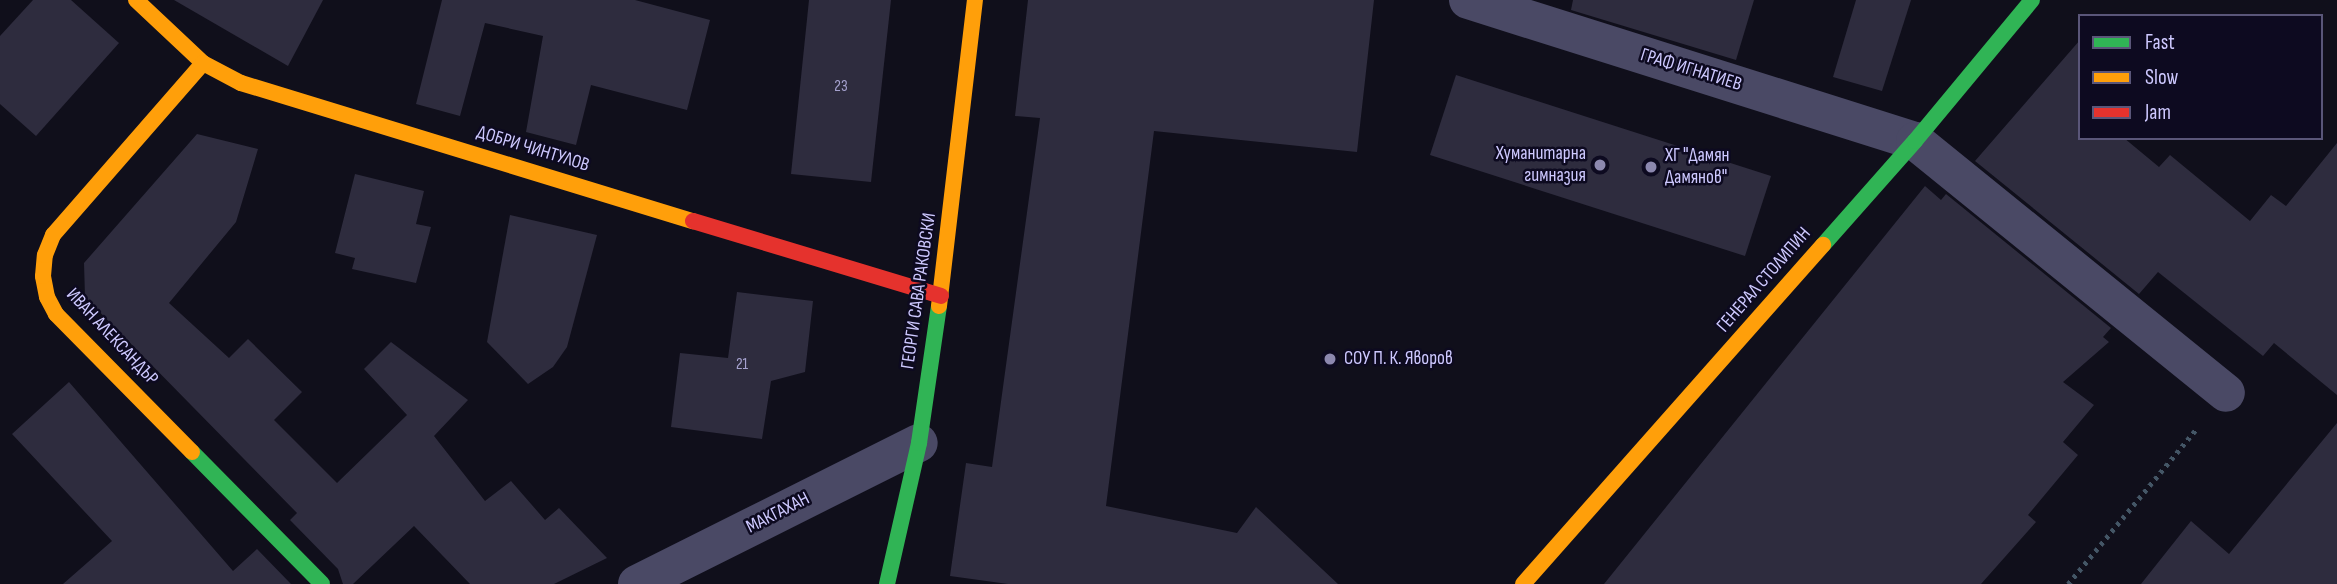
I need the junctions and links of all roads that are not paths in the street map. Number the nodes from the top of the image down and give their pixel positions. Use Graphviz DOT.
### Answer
graph roads {
  1 [pos="136,0"];
  2 [pos="975,0"];
  3 [pos="1468,0"];
  4 [pos="2032,0"];
  5 [pos="203,63"];
  6 [pos="1915,141"];
  7 [pos="941,296"];
  8 [pos="2226,393"];
  9 [pos="919,443"];
  10 [pos="323,584"];
  11 [pos="637,584"];
  12 [pos="887,584"];
  13 [pos="1523,584"];
  1 -- 5 [label="street, ДОБРИ ЧИНТУЛОВ"];
  2 -- 7 [label="street, ГЕОРГИ САВА РАКОВСКИ"];
  3 -- 6 [label="street, ГРАФ ИГНАТИЕВ"];
  4 -- 6 [label="street, ГЕНЕРАЛ СТОЛИПИН"];
  5 -- 7 [label="street, ДОБРИ ЧИНТУЛОВ"];
  5 -- 10 [label="street, ИВАН АЛЕКСАНДЪР"];
  6 -- 8 [label="street"];
  6 -- 13 [label="street, ГЕНЕРАЛ СТОЛИПИН"];
  7 -- 9 [label="street, ГЕОРГИ САВА РАКОВСКИ"];
  9 -- 11 [label="street, МАКГАХАН"];
  9 -- 12 [label="street, ГЕОРГИ САВА РАКОВСКИ"];
}
